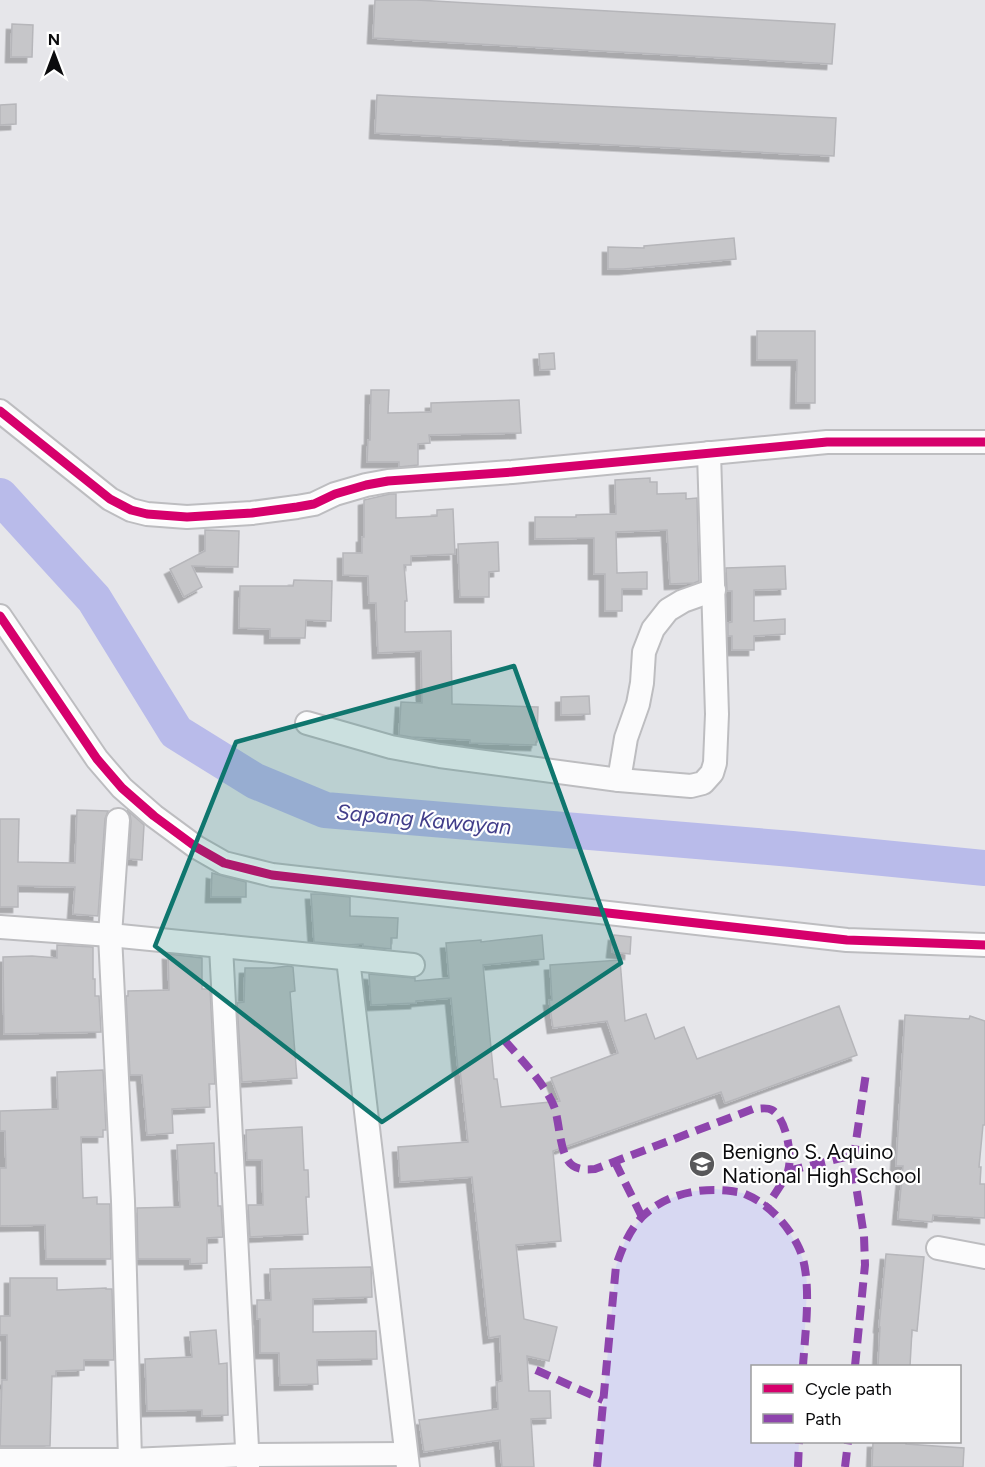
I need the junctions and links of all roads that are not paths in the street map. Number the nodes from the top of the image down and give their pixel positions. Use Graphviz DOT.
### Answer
graph roads {
  1 [pos="0,411"];
  2 [pos="985,442"];
  3 [pos="708,453"];
  4 [pos="714,590"];
  5 [pos="0,616"];
  6 [pos="307,723"];
  7 [pos="619,780"];
  8 [pos="118,820"];
  9 [pos="0,927"];
  10 [pos="110,935"];
  11 [pos="985,945"];
  12 [pos="221,946"];
  13 [pos="348,959"];
  14 [pos="413,965"];
  15 [pos="938,1248"];
  16 [pos="985,1257"];
  17 [pos="0,1460"];
  18 [pos="130,1460"];
  19 [pos="248,1461"];
  20 [pos="407,1461"];
  1 -- 3 [label="street"];
  2 -- 3 [label="street"];
  3 -- 4 [label="street"];
  4 -- 7 [label="street"];
  4 -- 7 [label="street"];
  5 -- 11 [label="street"];
  6 -- 7 [label="street"];
  8 -- 10 [label="street"];
  9 -- 10 [label="street"];
  10 -- 12 [label="street"];
  10 -- 18 [label="street"];
  12 -- 13 [label="street"];
  12 -- 19 [label="street"];
  13 -- 14 [label="street"];
  13 -- 20 [label="street"];
  15 -- 16 [label="street"];
  17 -- 18 [label="street"];
  18 -- 19 [label="street"];
  19 -- 20 [label="street"];
}
